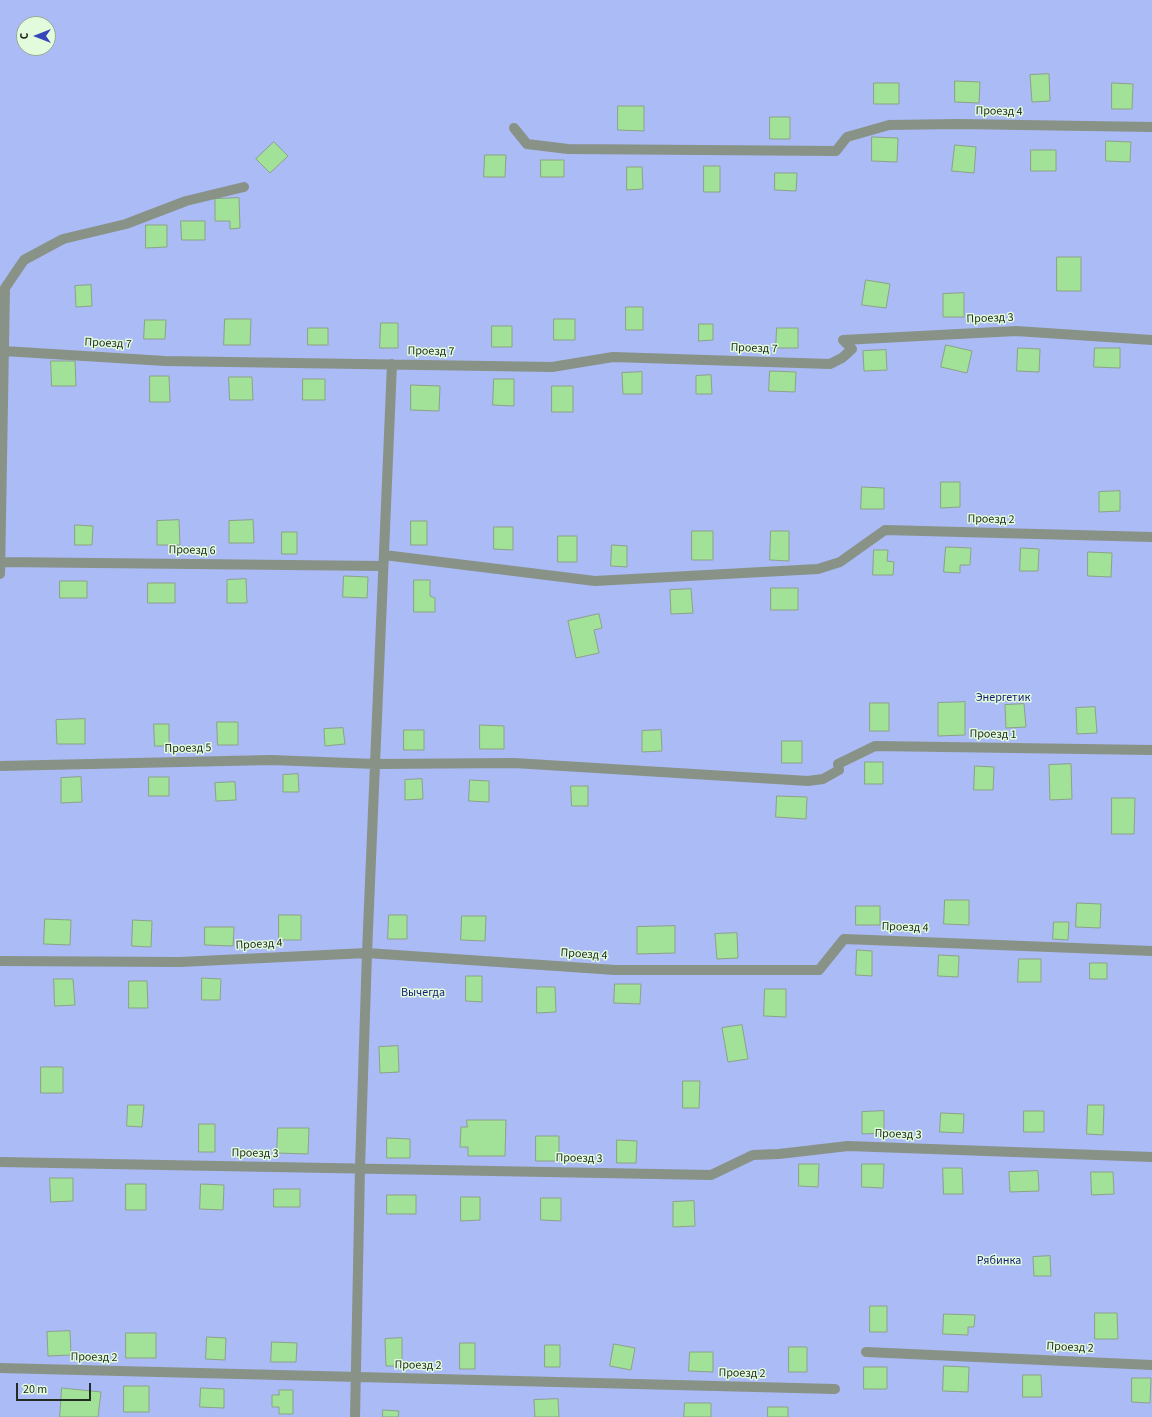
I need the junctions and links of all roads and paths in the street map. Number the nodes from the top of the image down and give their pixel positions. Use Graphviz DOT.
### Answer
graph roads {
  1 [pos="1152,127"];
  2 [pos="514,128"];
  3 [pos="244,187"];
  4 [pos="3,288"];
  5 [pos="1152,340"];
  6 [pos="852,349"];
  7 [pos="4,351"];
  8 [pos="392,364"];
  9 [pos="1,518"];
  10 [pos="1152,537"];
  11 [pos="384,555"];
  12 [pos="0,562"];
  13 [pos="383,566"];
  14 [pos="0,574"];
  15 [pos="1152,750"];
  16 [pos="376,764"];
  17 [pos="838,764"];
  18 [pos="0,766"];
  19 [pos="1152,951"];
  20 [pos="367,953"];
  21 [pos="0,961"];
  22 [pos="1152,1157"];
  23 [pos="0,1162"];
  24 [pos="360,1168"];
  25 [pos="866,1352"];
  26 [pos="1152,1365"];
  27 [pos="0,1368"];
  28 [pos="355,1377"];
  29 [pos="836,1389"];
  30 [pos="355,1417"];
  1 -- 2 [label="street, Проезд 4"];
  3 -- 4 [label="street"];
  4 -- 7 [label="street"];
  5 -- 6 [label="street, Проезд 3"];
  6 -- 8 [label="street, Проезд 7"];
  7 -- 8 [label="street, Проезд 7"];
  7 -- 9 [label="street"];
  8 -- 11 [label="street"];
  9 -- 12 [label="street"];
  10 -- 11 [label="street, Проезд 2"];
  11 -- 13 [label="street"];
  12 -- 13 [label="street, Проезд 6"];
  12 -- 14 [label="street"];
  13 -- 16 [label="street"];
  15 -- 17 [label="street, Проезд 1"];
  16 -- 17 [label="street, Проезд 5"];
  16 -- 18 [label="street, Проезд 5"];
  16 -- 20 [label="street"];
  19 -- 20 [label="street, Проезд 4"];
  20 -- 21 [label="street, Проезд 4"];
  20 -- 24 [label="street"];
  22 -- 24 [label="street, Проезд 3"];
  23 -- 24 [label="street, Проезд 3"];
  24 -- 28 [label="street"];
  25 -- 26 [label="street, Проезд 2"];
  27 -- 28 [label="street, Проезд 2"];
  28 -- 29 [label="street, Проезд 2"];
  28 -- 30 [label="street"];
}
